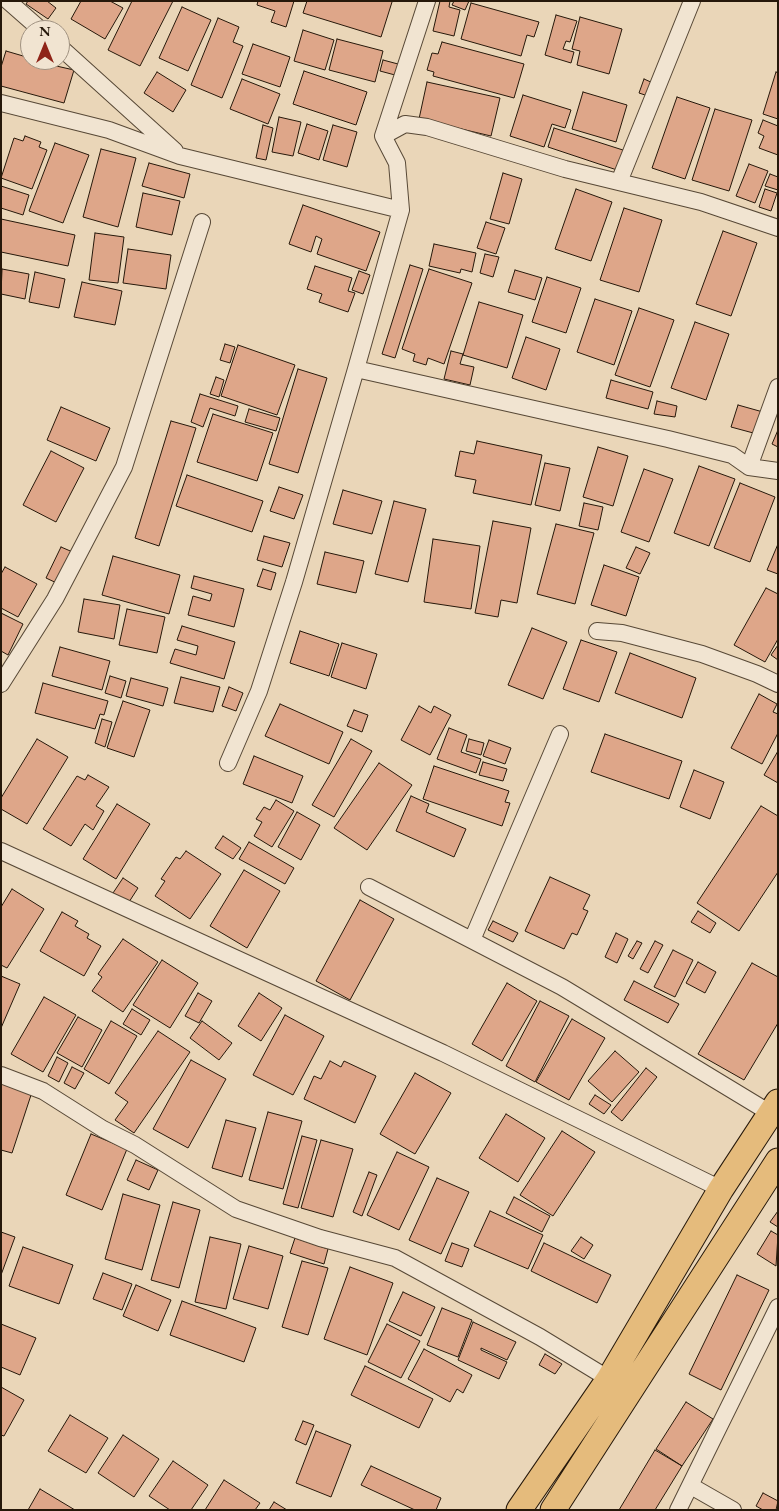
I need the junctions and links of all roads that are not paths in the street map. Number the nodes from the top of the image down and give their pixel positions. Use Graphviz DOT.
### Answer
graph roads {
  1 [pos="8,1"];
  2 [pos="427,1"];
  3 [pos="692,1"];
  4 [pos="30,20"];
  5 [pos="70,55"];
  6 [pos="1,103"];
  7 [pos="383,136"];
  8 [pos="180,156"];
  9 [pos="618,182"];
  10 [pos="401,210"];
  11 [pos="202,222"];
  12 [pos="778,228"];
  13 [pos="356,369"];
  14 [pos="778,387"];
  15 [pos="749,467"];
  16 [pos="778,471"];
  17 [pos="597,631"];
  18 [pos="1,684"];
  19 [pos="778,684"];
  20 [pos="560,734"];
  21 [pos="228,763"];
  22 [pos="1,851"];
  23 [pos="369,887"];
  24 [pos="472,940"];
  25 [pos="1,1075"];
  26 [pos="774,1108"];
  27 [pos="778,1161"];
  28 [pos="721,1189"];
  29 [pos="778,1307"];
  30 [pos="609,1378"];
  31 [pos="691,1486"];
  32 [pos="519,1510"];
  33 [pos="553,1510"];
  34 [pos="678,1510"];
  35 [pos="733,1510"];
  1 -- 4 [label="street"];
  2 -- 7 [label="street"];
  3 -- 9 [label="street"];
  5 -- 8 [label="street"];
  6 -- 8 [label="street"];
  7 -- 9 [label="street"];
  7 -- 10 [label="street"];
  8 -- 10 [label="street"];
  9 -- 12 [label="street"];
  10 -- 13 [label="street"];
  11 -- 18 [label="street"];
  13 -- 15 [label="street"];
  13 -- 21 [label="street"];
  14 -- 15 [label="street"];
  15 -- 16 [label="street"];
  17 -- 19 [label="street"];
  20 -- 24 [label="street"];
  22 -- 28 [label="street"];
  23 -- 24 [label="street"];
  24 -- 26 [label="street"];
  25 -- 30 [label="street"];
  26 -- 28 [label="main road"];
  27 -- 33 [label="main road"];
  28 -- 30 [label="main road"];
  29 -- 31 [label="street"];
  30 -- 32 [label="main road"];
  31 -- 34 [label="street"];
  31 -- 35 [label="street"];
}
